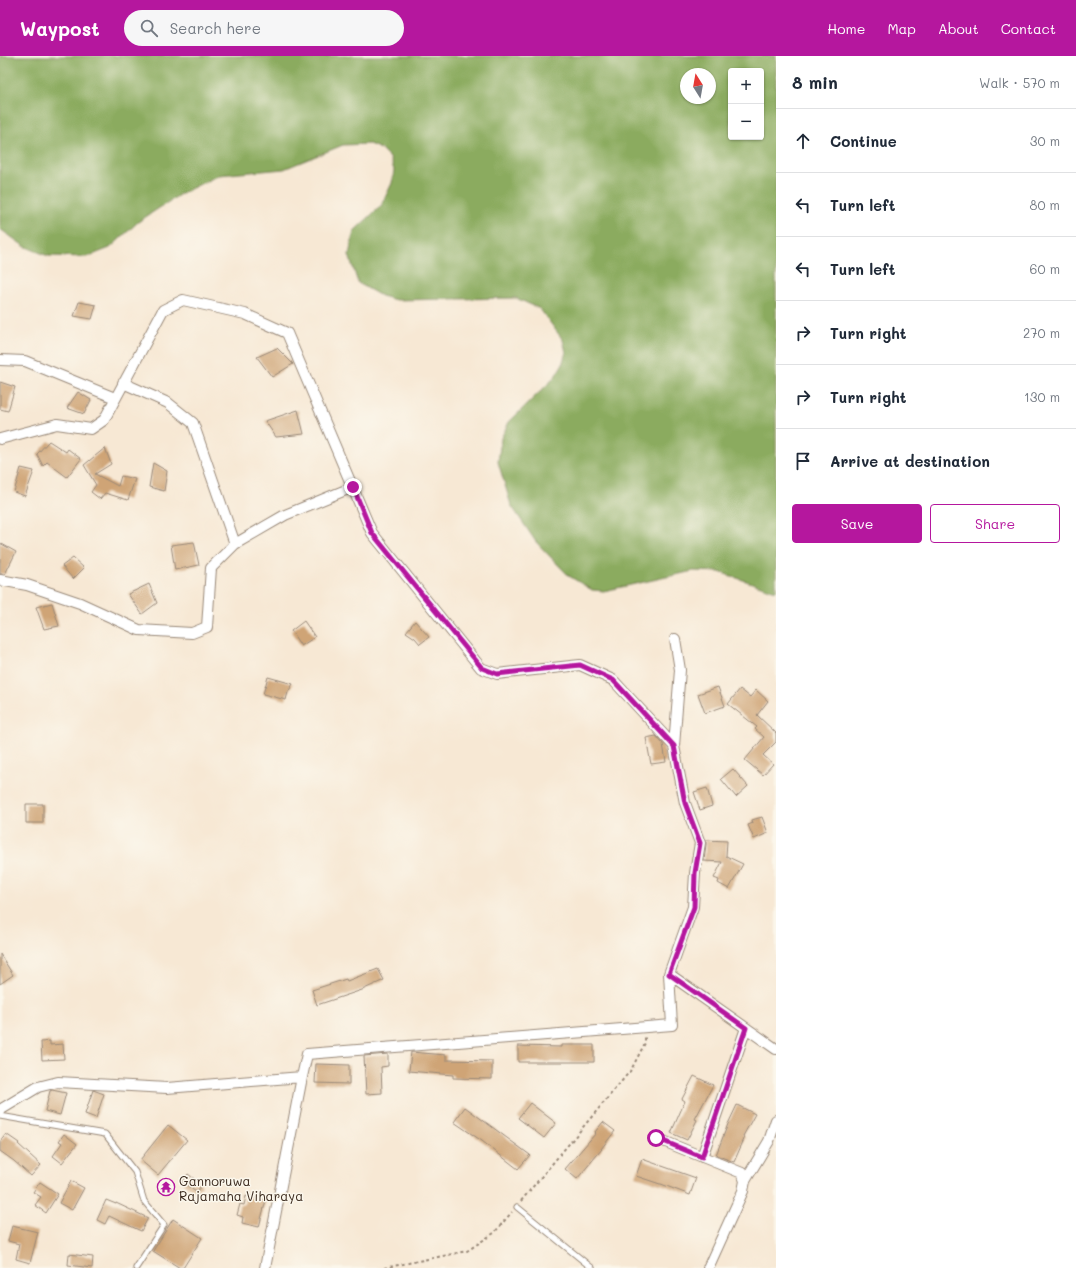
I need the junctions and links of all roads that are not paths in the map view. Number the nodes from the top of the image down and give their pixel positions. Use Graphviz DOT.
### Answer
graph roads {
  1 [pos="0,360"];
  2 [pos="123,383"];
  3 [pos="115,398"];
  4 [pos="0,439"];
  5 [pos="353,487"];
  6 [pos="235,544"];
  7 [pos="0,580"];
  8 [pos="675,639"];
  9 [pos="674,746"];
  10 [pos="669,974"];
  11 [pos="746,1028"];
  12 [pos="776,1048"];
  13 [pos="302,1077"];
  14 [pos="0,1110"];
  15 [pos="0,1116"];
  16 [pos="776,1120"];
  17 [pos="656,1138"];
  18 [pos="702,1157"];
  19 [pos="745,1181"];
  20 [pos="517,1206"];
  21 [pos="136,1268"];
  22 [pos="265,1268"];
  23 [pos="592,1268"];
  24 [pos="708,1268"];
  1 -- 3 [label="street"];
  2 -- 3 [label="street"];
  2 -- 5 [label="street"];
  2 -- 6 [label="street"];
  3 -- 4 [label="street"];
  5 -- 6 [label="street"];
  5 -- 9 [label="street"];
  6 -- 7 [label="street"];
  8 -- 9 [label="street"];
  9 -- 10 [label="street"];
  10 -- 11 [label="street"];
  10 -- 13 [label="street"];
  11 -- 12 [label="street"];
  11 -- 18 [label="street"];
  13 -- 14 [label="street"];
  13 -- 22 [label="street"];
  15 -- 21 [label="lane"];
  16 -- 19 [label="street"];
  17 -- 18 [label="street"];
  18 -- 19 [label="street"];
  19 -- 24 [label="street"];
  20 -- 23 [label="lane"];
}
